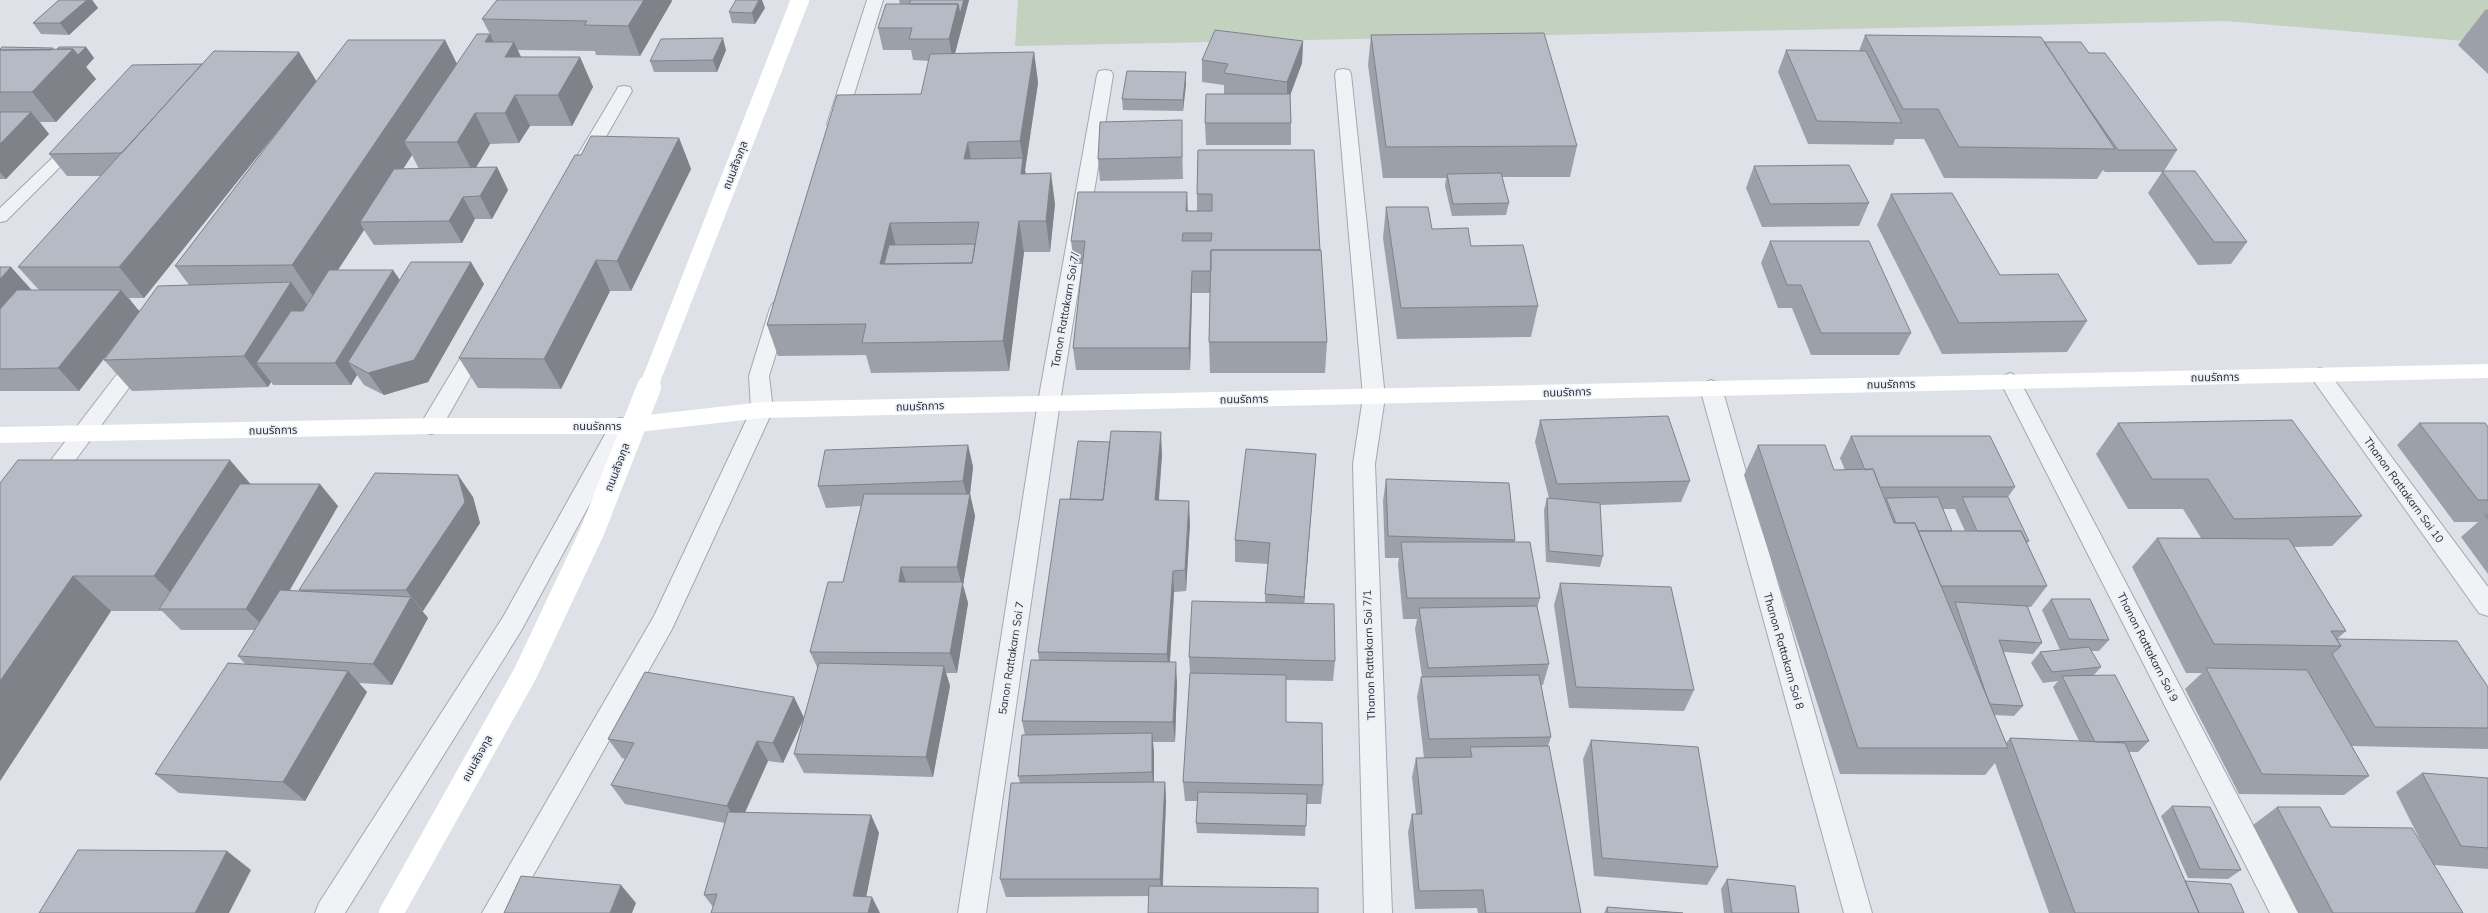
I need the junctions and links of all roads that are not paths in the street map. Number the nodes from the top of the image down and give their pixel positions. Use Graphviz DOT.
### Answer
graph roads {
  1 [pos="800,0"];
  2 [pos="875,0"];
  3 [pos="1343,74"];
  4 [pos="1105,75"];
  5 [pos="624,91"];
  6 [pos="83,136"];
  7 [pos="831,139"];
  8 [pos="573,180"];
  9 [pos="0,217"];
  10 [pos="784,295"];
  11 [pos="490,323"];
  12 [pos="150,345"];
  13 [pos="2488,371"];
  14 [pos="2320,375"];
  15 [pos="2010,381"];
  16 [pos="1710,388"];
  17 [pos="1374,397"];
  18 [pos="1049,402"];
  19 [pos="762,410"];
  20 [pos="432,426"];
  21 [pos="621,426"];
  22 [pos="83,434"];
  23 [pos="0,435"];
  24 [pos="32,501"];
  25 [pos="2488,606"];
  26 [pos="329,913"];
  27 [pos="391,913"];
  28 [pos="496,913"];
  29 [pos="972,913"];
  30 [pos="1378,913"];
  31 [pos="1858,913"];
  32 [pos="2285,913"];
  1 -- 27 [label="street, ถนนสัจจกุล, bridge"];
  2 -- 7 [label="street"];
  3 -- 17 [label="street, Thanon Rattakarn Soi 7/1"];
  4 -- 18 [label="street, Tanon Rattakarn Soi 7/"];
  5 -- 8 [label="street"];
  6 -- 9 [label="lane"];
  10 -- 19 [label="street"];
  11 -- 20 [label="street"];
  12 -- 22 [label="street"];
  13 -- 14 [label="street, ถนนรัถการ"];
  14 -- 15 [label="street, ถนนรัถการ"];
  14 -- 25 [label="street, Thanon Rattakarn Soi 10"];
  15 -- 16 [label="street, ถนนรัถการ"];
  15 -- 32 [label="street, Thanon Rattakarn Soi 9"];
  16 -- 17 [label="street, ถนนรัถการ"];
  16 -- 31 [label="street, Thanon Rattakarn Soi 8"];
  17 -- 18 [label="street, ถนนรัถการ"];
  17 -- 30 [label="street, Thanon Rattakarn Soi 7/1"];
  18 -- 19 [label="street, ถนนรัถการ"];
  18 -- 29 [label="street, 5anon Rattakarn Soi 7"];
  19 -- 21 [label="street, ถนนรัถการ"];
  19 -- 28 [label="street"];
  20 -- 21 [label="street, ถนนรัถการ"];
  20 -- 22 [label="street, ถนนรัถการ"];
  21 -- 26 [label="street, ถนนสัจจกุล"];
  22 -- 23 [label="street, ถนนรัถการ"];
  22 -- 24 [label="street"];
}
